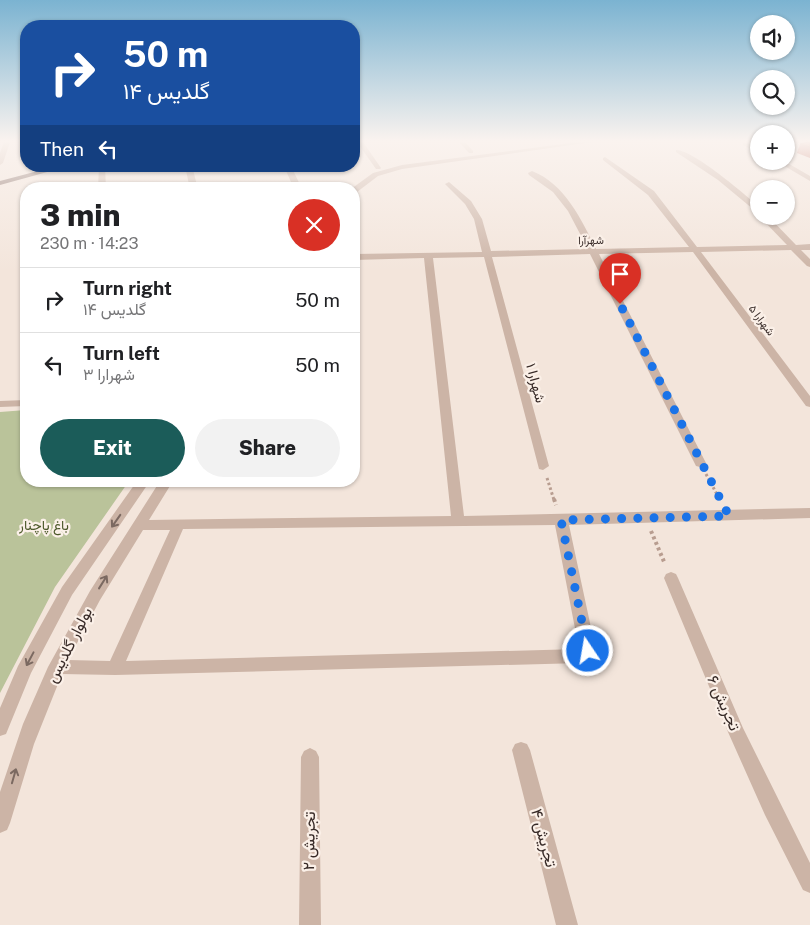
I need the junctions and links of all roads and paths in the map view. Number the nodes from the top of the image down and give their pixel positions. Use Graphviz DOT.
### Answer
graph roads {
  1 [pos="450,185"];
  2 [pos="549,185"];
  3 [pos="640,185"];
  4 [pos="729,185"];
  5 [pos="750,204"];
  6 [pos="771,225"];
  7 [pos="810,247"];
  8 [pos="793,248"];
  9 [pos="694,250"];
  10 [pos="360,251"];
  11 [pos="593,251"];
  12 [pos="486,254"];
  13 [pos="428,255"];
  14 [pos="360,256"];
  15 [pos="372,256"];
  16 [pos="810,264"];
  17 [pos="20,403"];
  18 [pos="0,404"];
  19 [pos="810,404"];
  20 [pos="700,463"];
  21 [pos="543,466"];
  22 [pos="140,487"];
  23 [pos="163,487"];
  24 [pos="810,513"];
  25 [pos="729,516"];
  26 [pos="646,518"];
  27 [pos="561,520"];
  28 [pos="458,521"];
  29 [pos="179,524"];
  30 [pos="139,525"];
  31 [pos="671,578"];
  32 [pos="56,667"];
  33 [pos="115,668"];
  34 [pos="0,728"];
  35 [pos="521,750"];
  36 [pos="310,757"];
  37 [pos="0,823"];
  38 [pos="810,882"];
  39 [pos="310,925"];
  40 [pos="567,925"];
  1 -- 12 [label="street, شهرارا ۱"];
  2 -- 11 [label="street"];
  3 -- 9 [label="street, شهرارا ۵"];
  4 -- 5 [label="street"];
  6 -- 8 [label="street"];
  7 -- 8 [label="street, شهرآرا"];
  8 -- 9 [label="street, شهرآرا"];
  8 -- 16 [label="street"];
  9 -- 11 [label="street, شهرآرا"];
  9 -- 19 [label="street, شهرارا ۵"];
  10 -- 15 [label="street"];
  11 -- 12 [label="street, شهرآرا"];
  11 -- 20 [label="street"];
  12 -- 13 [label="street, شهرآرا"];
  12 -- 21 [label="street, شهرارا ۱"];
  13 -- 15 [label="street, شهرآرا"];
  13 -- 28 [label="street"];
  14 -- 15 [label="street, شهرآرا"];
  17 -- 18 [label="street"];
  20 -- 25 [label="path"];
  21 -- 27 [label="path"];
  22 -- 34 [label="street, بولوار گلدیس, one-way"];
  23 -- 30 [label="street, بولوار گلدیس"];
  24 -- 25 [label="street"];
  25 -- 26 [label="street"];
  26 -- 27 [label="street"];
  26 -- 31 [label="path"];
  27 -- 28 [label="street"];
  27 -- 33 [label="street"];
  28 -- 29 [label="street"];
  29 -- 30 [label="street"];
  29 -- 33 [label="street"];
  32 -- 30 [label="street, بولوار گلدیس, one-way"];
  31 -- 38 [label="street, تجریش ۶"];
  32 -- 33 [label="street"];
  37 -- 32 [label="street, بولوار گلدیس, one-way"];
  35 -- 40 [label="street, تجریش ۴"];
  36 -- 39 [label="street, تجریش ۲"];
}
